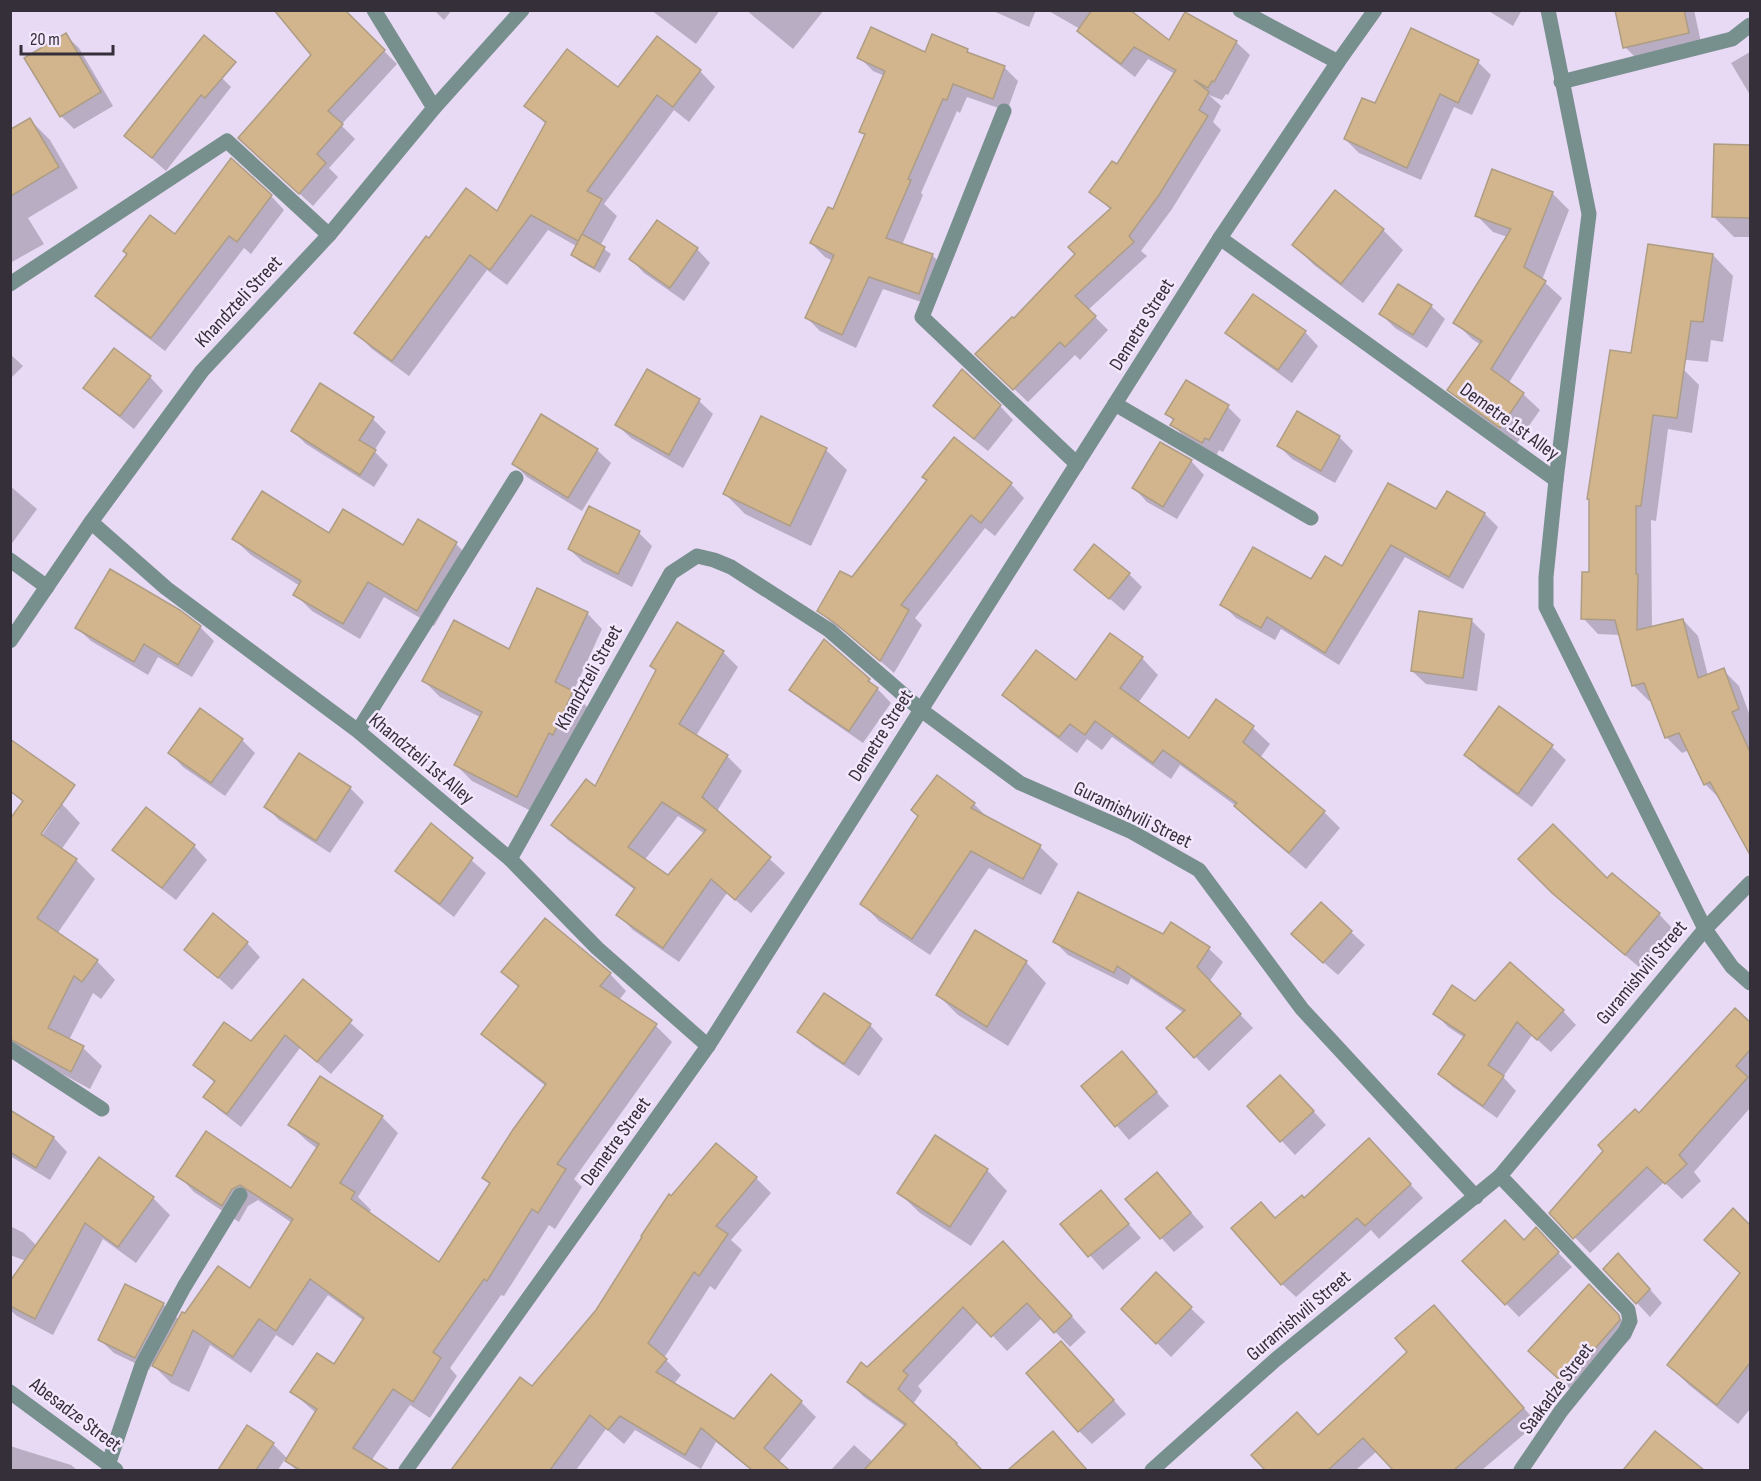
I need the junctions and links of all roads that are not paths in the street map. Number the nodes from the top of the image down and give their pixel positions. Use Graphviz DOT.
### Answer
graph roads {
  1 [pos="374,10"];
  2 [pos="522,10"];
  3 [pos="1240,10"];
  4 [pos="1375,10"];
  5 [pos="1548,10"];
  6 [pos="1750,26"];
  7 [pos="1338,62"];
  8 [pos="1561,82"];
  9 [pos="434,108"];
  10 [pos="1004,111"];
  11 [pos="329,235"];
  12 [pos="1220,238"];
  13 [pos="10,284"];
  14 [pos="1115,404"];
  15 [pos="1077,464"];
  16 [pos="516,478"];
  17 [pos="1556,480"];
  18 [pos="1311,518"];
  19 [pos="92,522"];
  20 [pos="10,560"];
  21 [pos="731,567"];
  22 [pos="47,587"];
  23 [pos="10,641"];
  24 [pos="921,710"];
  25 [pos="358,731"];
  26 [pos="510,859"];
  27 [pos="1750,883"];
  28 [pos="1705,929"];
  29 [pos="1750,983"];
  30 [pos="708,1047"];
  31 [pos="10,1049"];
  32 [pos="102,1109"];
  33 [pos="1500,1176"];
  34 [pos="240,1195"];
  35 [pos="1476,1197"];
  36 [pos="10,1392"];
  37 [pos="112,1468"];
  38 [pos="406,1470"];
  39 [pos="1152,1470"];
  40 [pos="1521,1470"];
  1 -- 9 [label="street"];
  2 -- 9 [label="street, Khandzteli Street"];
  3 -- 7 [label="street"];
  4 -- 7 [label="street, Demetre Street"];
  5 -- 8 [label="street"];
  6 -- 8 [label="street"];
  7 -- 12 [label="street, Demetre Street"];
  8 -- 17 [label="street"];
  9 -- 11 [label="street, Khandzteli Street"];
  10 -- 15 [label="street"];
  11 -- 13 [label="street"];
  11 -- 19 [label="street, Khandzteli Street"];
  12 -- 14 [label="street, Demetre Street"];
  12 -- 17 [label="street, Demetre 1st Alley"];
  14 -- 15 [label="street, Demetre Street"];
  14 -- 18 [label="street"];
  15 -- 24 [label="street, Demetre Street"];
  16 -- 25 [label="street"];
  17 -- 28 [label="street, Demetre 1st Alley"];
  19 -- 22 [label="street, Khandzteli Street"];
  19 -- 25 [label="street, Khandzteli 1st Alley"];
  20 -- 22 [label="street"];
  21 -- 24 [label="street, Guramishvili Street"];
  21 -- 26 [label="street, Khandzteli Street"];
  22 -- 23 [label="street, Khandzteli Street"];
  24 -- 30 [label="street, Demetre Street"];
  24 -- 35 [label="street, Guramishvili Street"];
  25 -- 26 [label="street, Khandzteli 1st Alley"];
  26 -- 30 [label="street, Khandzteli 1st Alley"];
  27 -- 28 [label="street, Guramishvili Street"];
  28 -- 29 [label="street, Demetre 1st Alley"];
  28 -- 33 [label="street, Guramishvili Street"];
  30 -- 38 [label="street, Demetre Street"];
  31 -- 32 [label="street"];
  33 -- 35 [label="street, Guramishvili Street"];
  33 -- 40 [label="street, Saakadze Street"];
  34 -- 37 [label="street"];
  35 -- 39 [label="street, Guramishvili Street"];
  36 -- 37 [label="street, Abesadze Street"];
}
